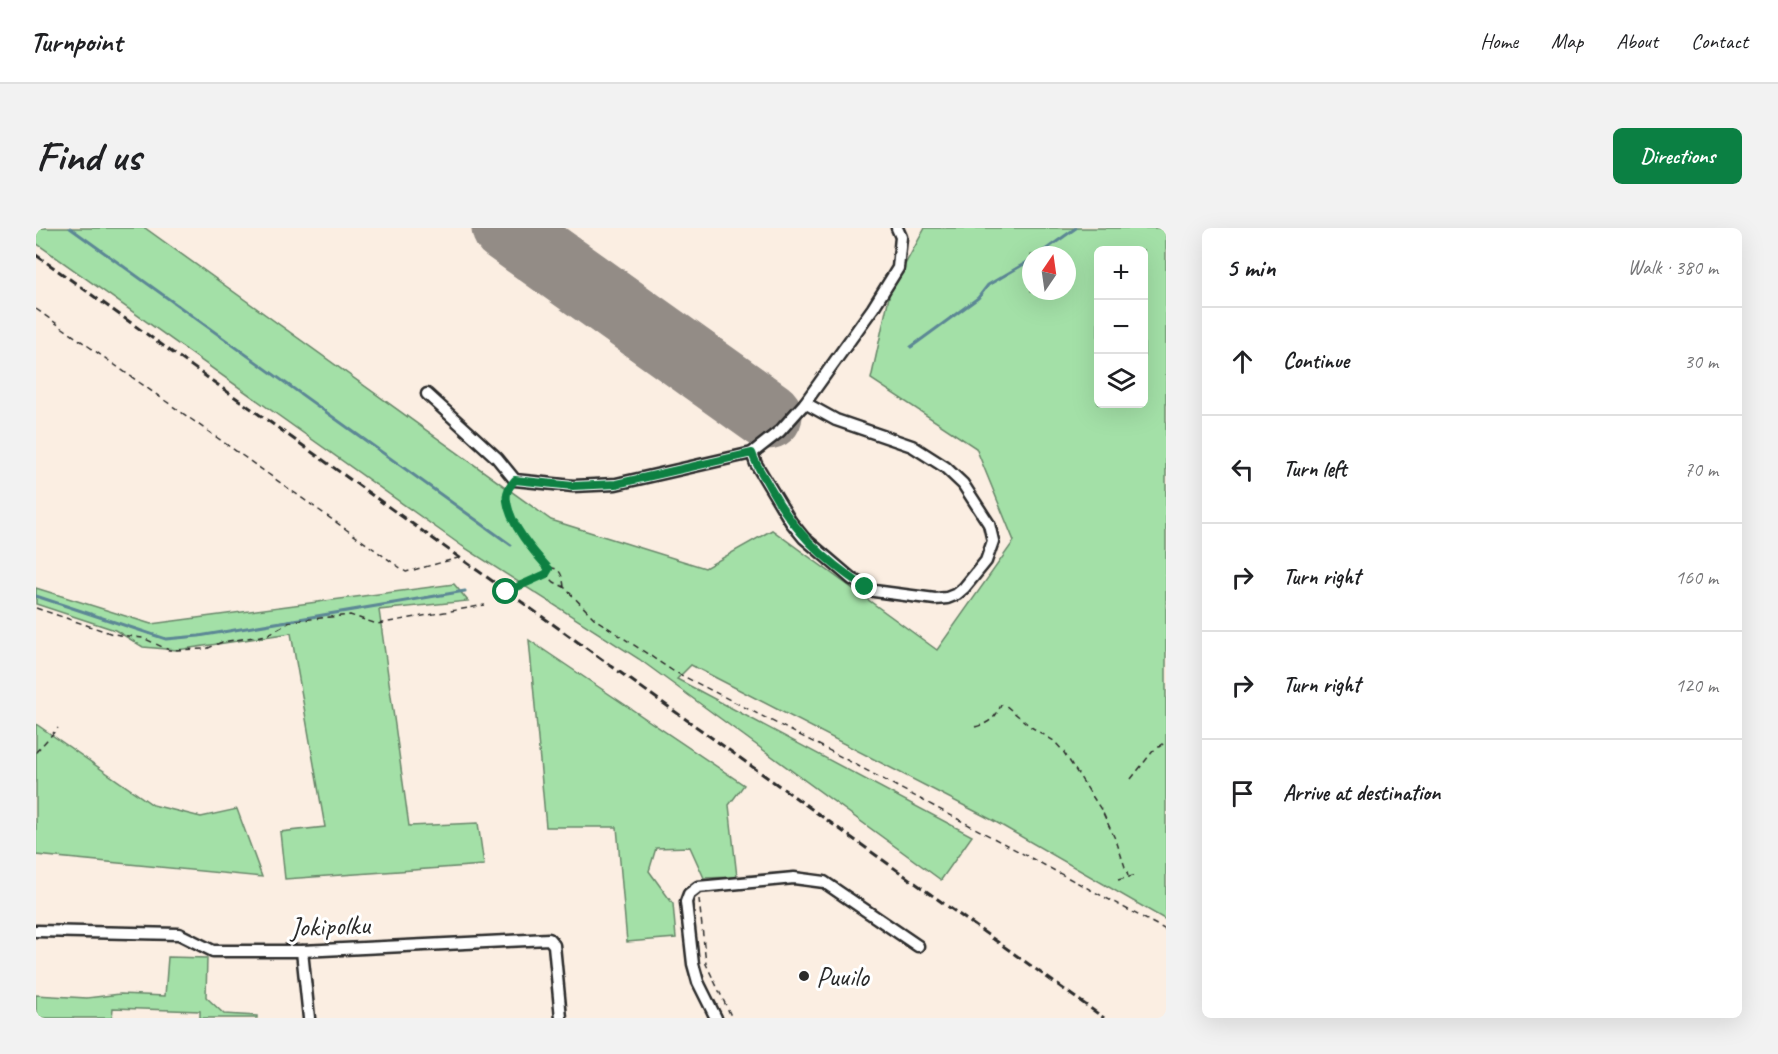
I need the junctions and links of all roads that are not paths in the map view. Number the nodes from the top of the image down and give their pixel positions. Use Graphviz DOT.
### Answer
graph roads {
  1 [pos="897,228"];
  2 [pos="427,393"];
  3 [pos="805,403"];
  4 [pos="752,453"];
  5 [pos="36,931"];
  6 [pos="918,946"];
  7 [pos="302,951"];
  8 [pos="309,1018"];
  9 [pos="561,1018"];
  10 [pos="716,1018"];
  1 -- 3 [label="street"];
  2 -- 4 [label="street"];
  3 -- 4 [label="street"];
  3 -- 4 [label="street"];
  5 -- 7 [label="street, Jokipolku"];
  6 -- 10 [label="street"];
  7 -- 8 [label="street"];
  7 -- 9 [label="street, Jokipolku"];
}
